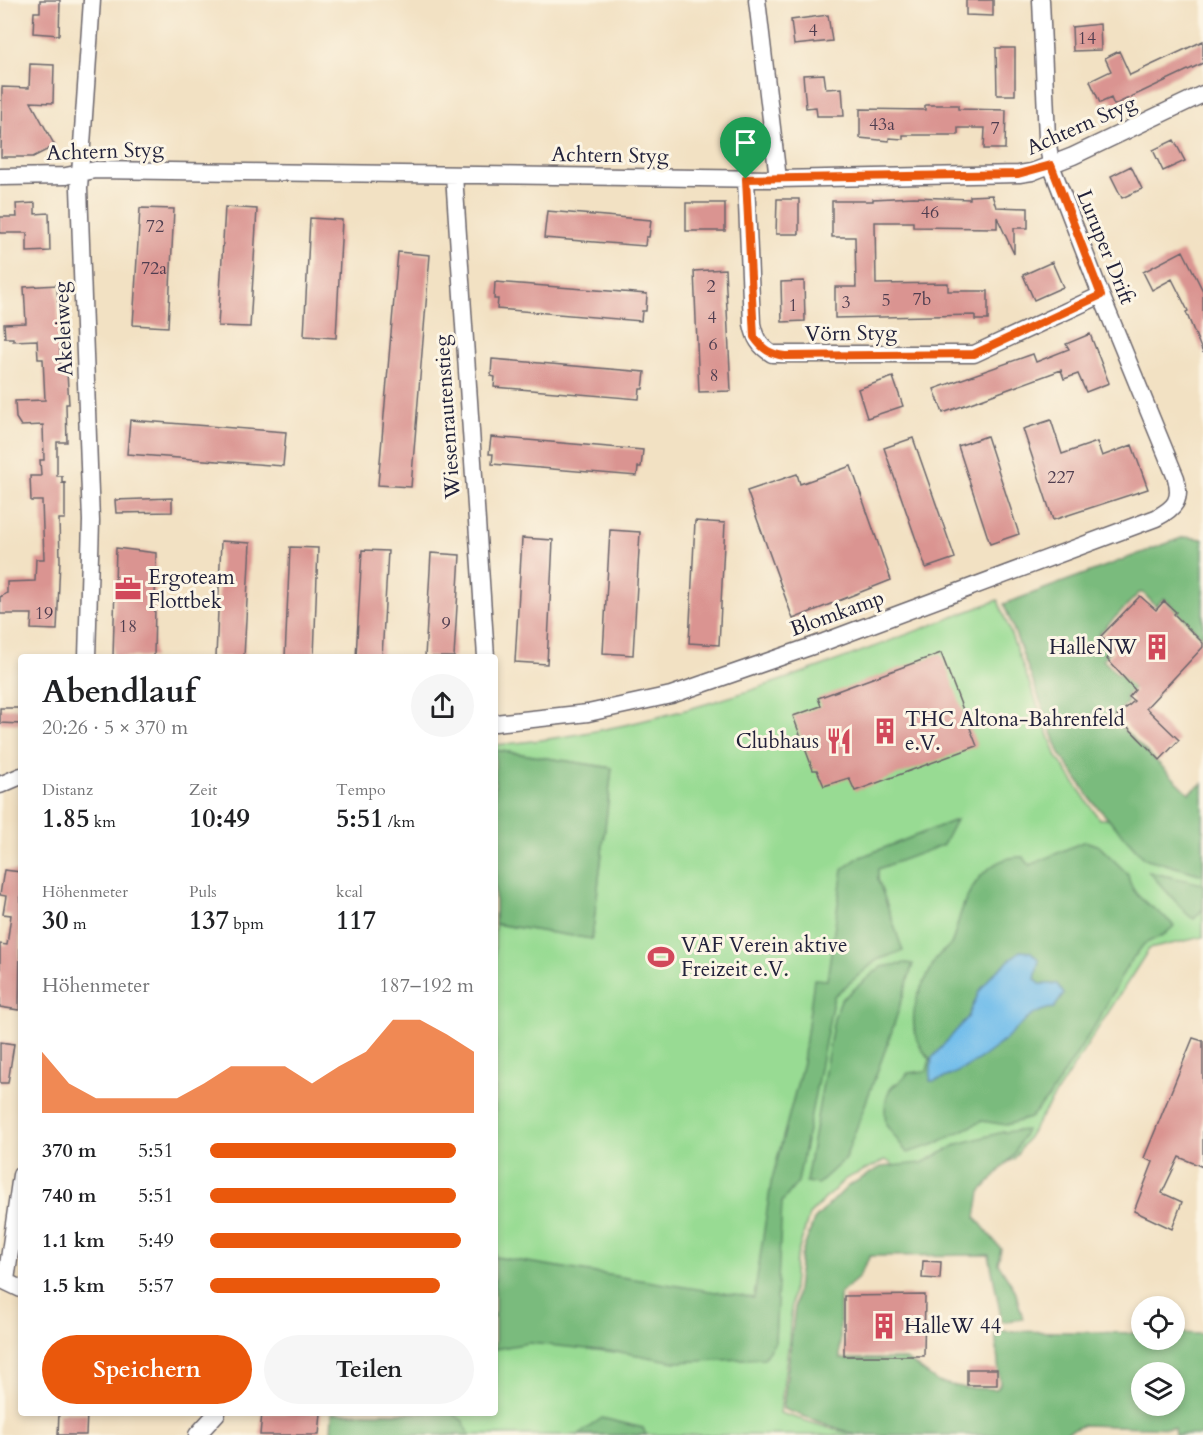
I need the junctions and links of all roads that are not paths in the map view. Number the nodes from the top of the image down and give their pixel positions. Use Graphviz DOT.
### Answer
graph roads {
  1 [pos="92,0"];
  2 [pos="758,0"];
  3 [pos="1041,0"];
  4 [pos="1203,94"];
  5 [pos="1051,165"];
  6 [pos="79,173"];
  7 [pos="454,175"];
  8 [pos="0,177"];
  9 [pos="746,179"];
  10 [pos="778,179"];
  11 [pos="1101,295"];
  12 [pos="1179,499"];
  13 [pos="87,654"];
  14 [pos="486,654"];
  15 [pos="498,723"];
  16 [pos="18,777"];
  17 [pos="0,785"];
  18 [pos="18,1192"];
  19 [pos="3,1280"];
  20 [pos="18,1288"];
  21 [pos="210,1416"];
  22 [pos="197,1435"];
  1 -- 6 [label="street, Akeleiweg"];
  2 -- 10 [label="street"];
  3 -- 5 [label="street, Luruper Drift"];
  4 -- 5 [label="street, Achtern Styg"];
  5 -- 10 [label="street, Achtern Styg"];
  5 -- 11 [label="street, Luruper Drift"];
  6 -- 7 [label="street, Achtern Styg"];
  6 -- 8 [label="street, Achtern Styg"];
  6 -- 13 [label="street, Akeleiweg"];
  7 -- 9 [label="street, Achtern Styg"];
  7 -- 14 [label="street, Wiesenrautenstieg"];
  9 -- 10 [label="street, Achtern Styg"];
  9 -- 11 [label="street, Vörn Styg"];
  11 -- 12 [label="street, Luruper Drift"];
  12 -- 15 [label="street, Blomkamp"];
  16 -- 17 [label="street"];
  18 -- 19 [label="street"];
  19 -- 20 [label="street"];
  21 -- 22 [label="street"];
}
